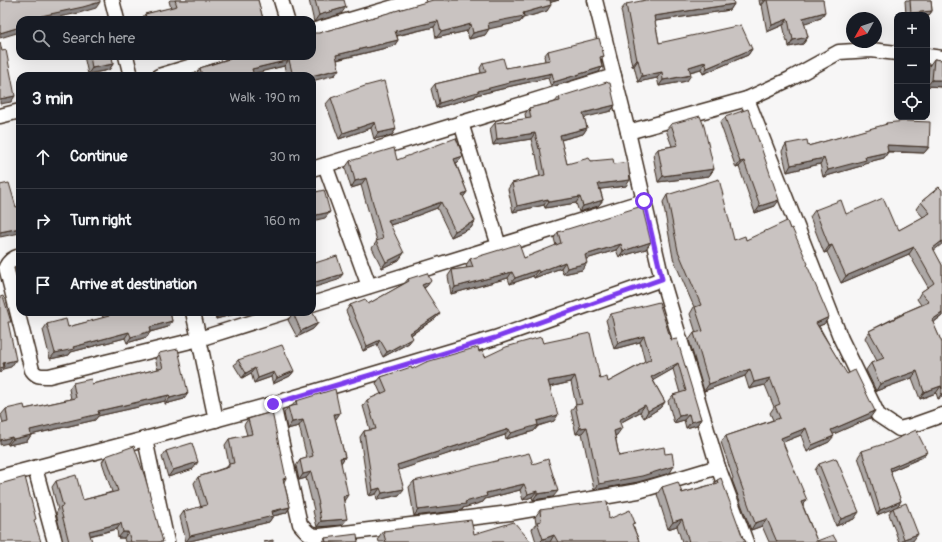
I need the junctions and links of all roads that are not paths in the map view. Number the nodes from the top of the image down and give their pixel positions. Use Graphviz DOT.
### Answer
graph roads {
  1 [pos="112,0"];
  2 [pos="281,0"];
  3 [pos="418,0"];
  4 [pos="595,0"];
  5 [pos="116,16"];
  6 [pos="286,16"];
  7 [pos="316,30"];
  8 [pos="894,53"];
  9 [pos="930,56"];
  10 [pos="942,58"];
  11 [pos="127,60"];
  12 [pos="212,60"];
  13 [pos="130,72"];
  14 [pos="172,72"];
  15 [pos="614,76"];
  16 [pos="747,99"];
  17 [pos="16,112"];
  18 [pos="0,116"];
  19 [pos="461,123"];
  20 [pos="628,132"];
  21 [pos="318,167"];
  22 [pos="644,201"];
  23 [pos="499,246"];
  24 [pos="16,257"];
  25 [pos="662,279"];
  26 [pos="369,286"];
  27 [pos="316,303"];
  28 [pos="16,307"];
  29 [pos="18,316"];
  30 [pos="194,316"];
  31 [pos="272,316"];
  32 [pos="199,338"];
  33 [pos="273,404"];
  34 [pos="942,415"];
  35 [pos="216,420"];
  36 [pos="145,439"];
  37 [pos="718,467"];
  38 [pos="35,468"];
  39 [pos="0,477"];
  40 [pos="55,542"];
  41 [pos="167,542"];
  42 [pos="746,542"];
  1 -- 5 [label="street"];
  2 -- 6 [label="street"];
  3 -- 7 [label="street"];
  4 -- 15 [label="street"];
  8 -- 16 [label="street"];
  9 -- 10 [label="street"];
  11 -- 13 [label="street"];
  12 -- 14 [label="street"];
  15 -- 19 [label="street"];
  15 -- 20 [label="street"];
  16 -- 20 [label="street"];
  16 -- 34 [label="street"];
  17 -- 18 [label="street"];
  19 -- 21 [label="street"];
  19 -- 23 [label="street"];
  20 -- 22 [label="street"];
  21 -- 26 [label="street"];
  22 -- 23 [label="street"];
  22 -- 25 [label="street"];
  23 -- 26 [label="street"];
  24 -- 28 [label="street"];
  25 -- 33 [label="street"];
  25 -- 37 [label="street"];
  26 -- 27 [label="street"];
  29 -- 32 [label="street"];
  30 -- 32 [label="street"];
  31 -- 32 [label="street"];
  32 -- 35 [label="street"];
  33 -- 35 [label="street"];
  33 -- 37 [label="street"];
  35 -- 36 [label="street"];
  36 -- 38 [label="street"];
  36 -- 41 [label="street"];
  37 -- 42 [label="street"];
  38 -- 39 [label="street"];
  38 -- 40 [label="street"];
}
